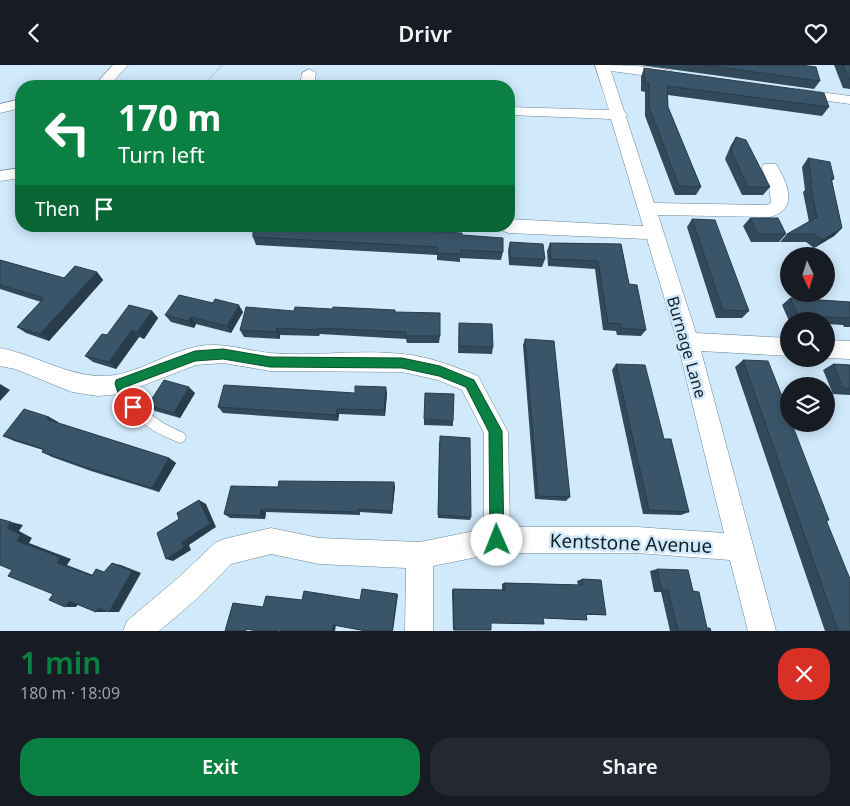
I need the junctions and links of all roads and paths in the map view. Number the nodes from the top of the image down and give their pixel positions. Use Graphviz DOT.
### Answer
graph roads {
  1 [pos="120,65"];
  2 [pos="222,65"];
  3 [pos="602,65"];
  4 [pos="682,77"];
  5 [pos="106,80"];
  6 [pos="210,80"];
  7 [pos="781,91"];
  8 [pos="850,100"];
  9 [pos="15,105"];
  10 [pos="0,109"];
  11 [pos="515,111"];
  12 [pos="620,115"];
  13 [pos="770,168"];
  14 [pos="15,174"];
  15 [pos="2,176"];
  16 [pos="647,209"];
  17 [pos="515,226"];
  18 [pos="653,233"];
  19 [pos="688,341"];
  20 [pos="780,346"];
  21 [pos="835,349"];
  22 [pos="850,350"];
  23 [pos="0,357"];
  24 [pos="121,384"];
  25 [pos="180,437"];
  26 [pos="497,540"];
  27 [pos="740,547"];
  28 [pos="420,555"];
  29 [pos="142,630"];
  30 [pos="419,631"];
  31 [pos="762,631"];
  1 -- 5 [label="street"];
  2 -- 6 [label="path"];
  3 -- 4 [label="street"];
  3 -- 12 [label="street, Burnage Lane"];
  7 -- 8 [label="street"];
  9 -- 10 [label="street"];
  11 -- 12 [label="street"];
  12 -- 16 [label="street, Burnage Lane"];
  13 -- 16 [label="street"];
  14 -- 15 [label="street"];
  16 -- 18 [label="street, Burnage Lane"];
  17 -- 18 [label="street"];
  18 -- 19 [label="street, Burnage Lane"];
  19 -- 20 [label="street"];
  19 -- 27 [label="street, Burnage Lane"];
  21 -- 22 [label="street"];
  23 -- 24 [label="street"];
  24 -- 25 [label="lane"];
  24 -- 26 [label="street"];
  26 -- 27 [label="street, Kentstone Avenue"];
  26 -- 28 [label="street, Kentstone Avenue"];
  27 -- 31 [label="street, Burnage Lane"];
  28 -- 29 [label="street, Kentstone Avenue"];
  28 -- 30 [label="street"];
}
